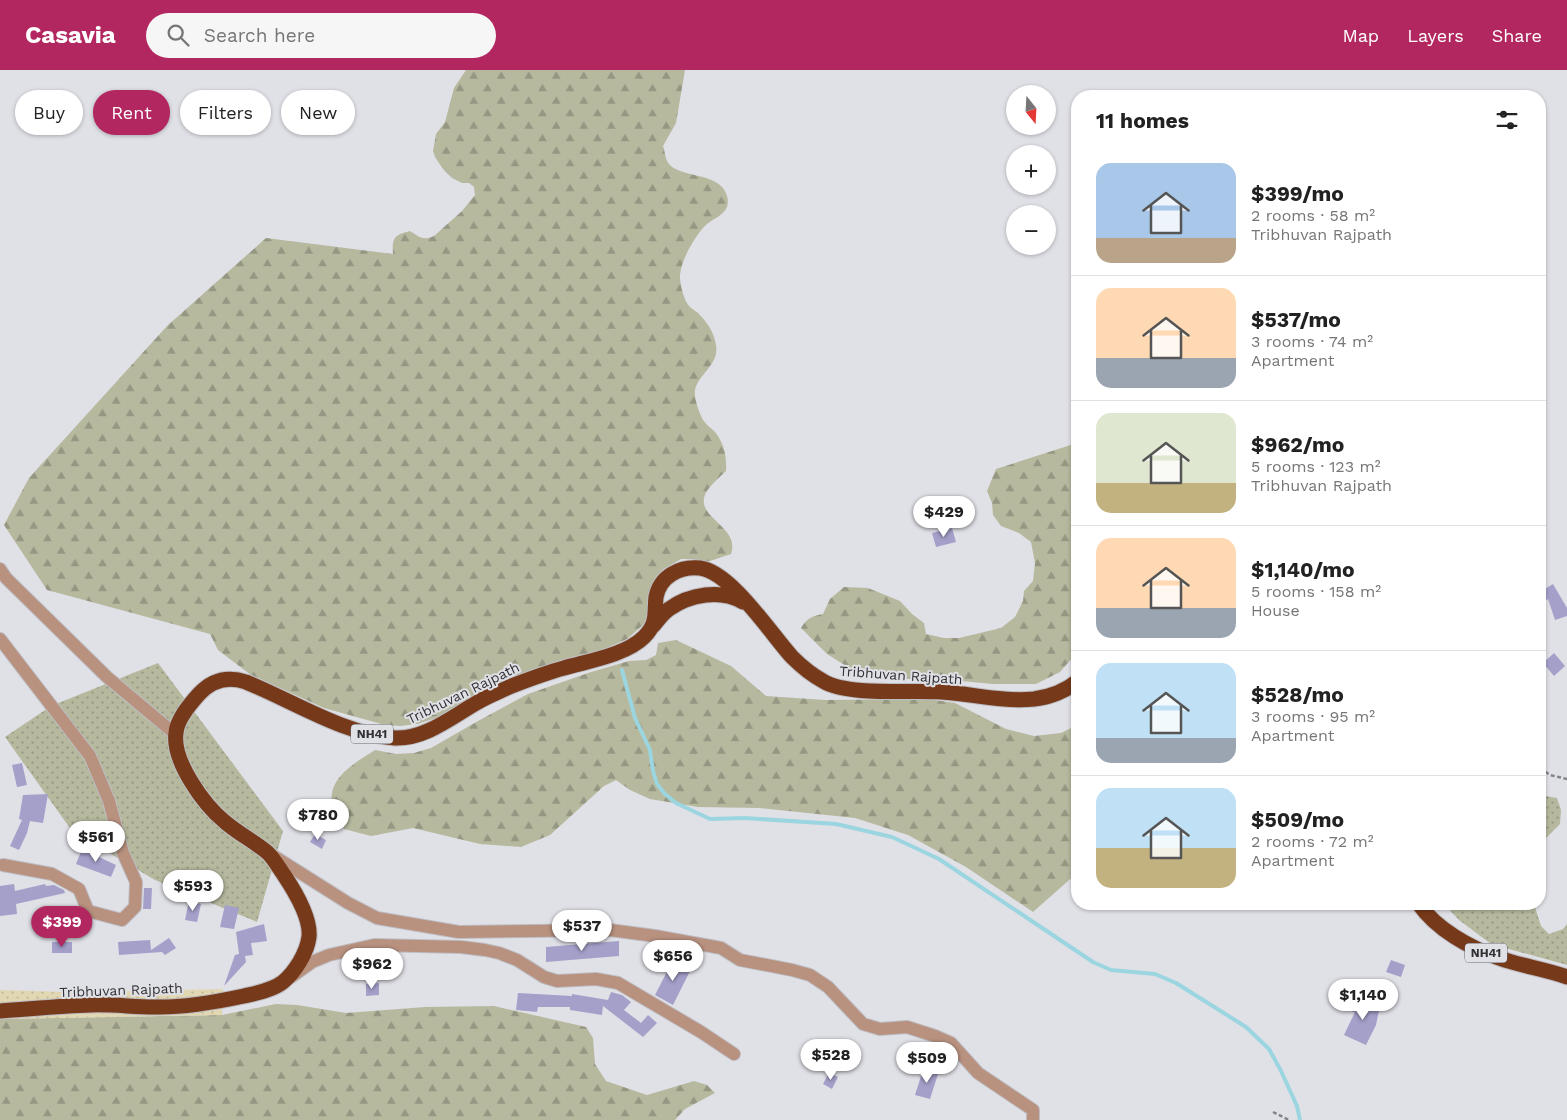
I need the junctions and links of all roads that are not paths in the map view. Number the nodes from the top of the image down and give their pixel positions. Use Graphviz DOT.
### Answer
graph roads {
  1 [pos="0,569"];
  2 [pos="750,606"];
  3 [pos="652,627"];
  4 [pos="0,639"];
  5 [pos="1071,686"];
  6 [pos="175,734"];
  7 [pos="269,854"];
  8 [pos="3,865"];
  9 [pos="1424,910"];
  10 [pos="459,932"];
  11 [pos="461,947"];
  12 [pos="1567,977"];
  13 [pos="284,981"];
  14 [pos="0,1011"];
  15 [pos="734,1054"];
  16 [pos="1033,1120"];
  1 -- 6 [label="street"];
  2 -- 3 [label="highway"];
  2 -- 3 [label="highway, Tribhuvan Rajpath"];
  2 -- 5 [label="highway, Tribhuvan Rajpath"];
  3 -- 6 [label="highway, Tribhuvan Rajpath / NH41"];
  4 -- 8 [label="street"];
  6 -- 7 [label="highway, Tribhuvan Rajpath"];
  7 -- 10 [label="street"];
  7 -- 13 [label="highway, Tribhuvan Rajpath"];
  9 -- 12 [label="highway, NH41"];
  10 -- 11 [label="street"];
  10 -- 16 [label="street"];
  11 -- 13 [label="street"];
  11 -- 15 [label="street"];
  13 -- 14 [label="highway, Tribhuvan Rajpath"];
}
